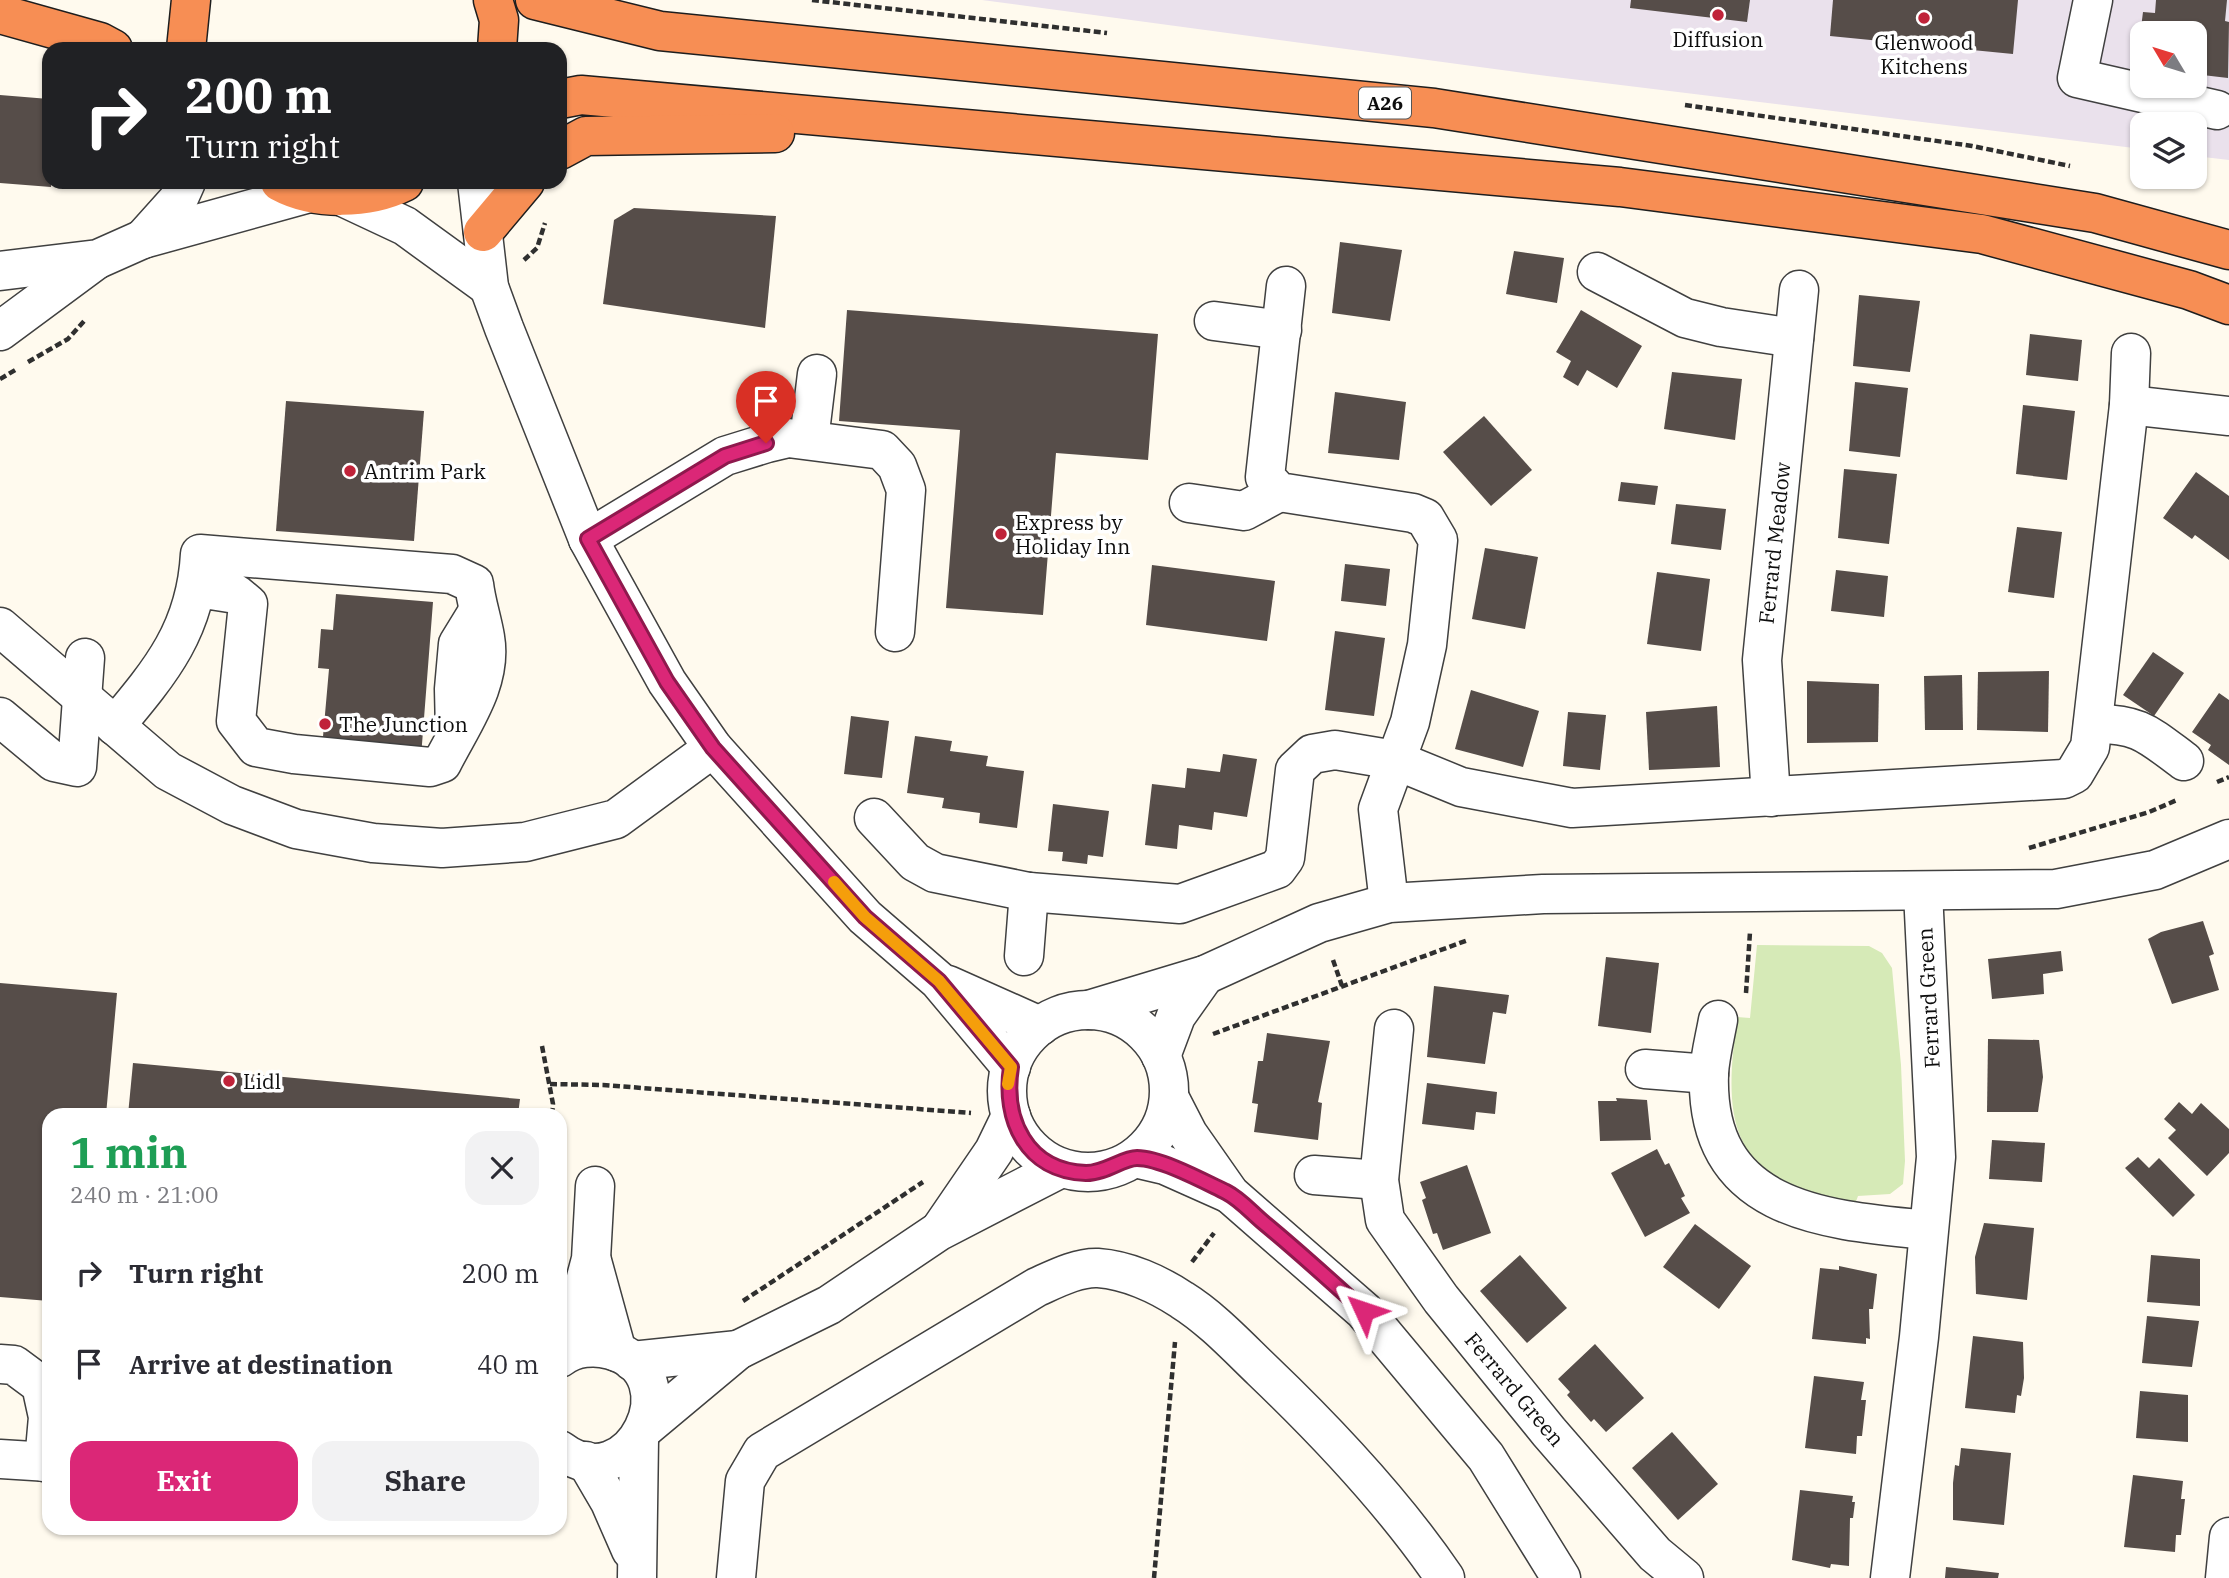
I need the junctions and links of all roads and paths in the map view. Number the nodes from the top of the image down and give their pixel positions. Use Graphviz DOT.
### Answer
graph roads {
  1 [pos="191,0"];
  2 [pos="493,0"];
  3 [pos="535,0"];
  4 [pos="2093,0"];
  5 [pos="0,14"];
  6 [pos="100,42"];
  7 [pos="187,42"];
  8 [pos="497,42"];
  9 [pos="567,98"];
  10 [pos="2217,110"];
  11 [pos="987,130"];
  12 [pos="567,146"];
  13 [pos="179,189"];
  14 [pos="352,189"];
  15 [pos="478,189"];
  16 [pos="519,189"];
  17 [pos="312,190"];
  18 [pos="545,222"];
  19 [pos="483,232"];
  20 [pos="143,239"];
  21 [pos="2229,250"];
  22 [pos="98,259"];
  23 [pos="0,271"];
  24 [pos="1597,272"];
  25 [pos="1286,286"];
  26 [pos="490,290"];
  27 [pos="1799,290"];
  28 [pos="2229,305"];
  29 [pos="1214,321"];
  30 [pos="1282,330"];
  31 [pos="0,331"];
  32 [pos="1794,338"];
  33 [pos="2130,353"];
  34 [pos="817,374"];
  35 [pos="2129,405"];
  36 [pos="2229,416"];
  37 [pos="809,440"];
  38 [pos="1279,492"];
  39 [pos="1189,503"];
  40 [pos="588,539"];
  41 [pos="199,571"];
  42 [pos="0,627"];
  43 [pos="895,632"];
  44 [pos="85,658"];
  45 [pos="82,696"];
  46 [pos="0,717"];
  47 [pos="2093,724"];
  48 [pos="115,726"];
  49 [pos="713,748"];
  50 [pos="1395,760"];
  51 [pos="2229,777"];
  52 [pos="2191,781"];
  53 [pos="1770,797"];
  54 [pos="874,818"];
  55 [pos="2229,839"];
  56 [pos="2026,848"];
  57 [pos="1030,892"];
  58 [pos="1923,892"];
  59 [pos="1752,894"];
  60 [pos="1390,903"];
  61 [pos="1469,939"];
  62 [pos="1024,956"];
  63 [pos="1205,975"];
  64 [pos="939,981"];
  65 [pos="1089,1010"];
  66 [pos="1176,1016"];
  67 [pos="1718,1020"];
  68 [pos="1040,1026"];
  69 [pos="1394,1029"];
  70 [pos="542,1046"];
  71 [pos="1161,1056"];
  72 [pos="1011,1067"];
  73 [pos="1645,1069"];
  74 [pos="1709,1074"];
  75 [pos="550,1084"];
  76 [pos="1170,1098"];
  77 [pos="552,1108"];
  78 [pos="1011,1116"];
  79 [pos="1135,1158"];
  80 [pos="1061,1168"];
  81 [pos="1314,1175"];
  82 [pos="932,1176"];
  83 [pos="1379,1180"];
  84 [pos="595,1186"];
  85 [pos="1234,1198"];
  86 [pos="1928,1230"];
  87 [pos="939,1231"];
  88 [pos="591,1259"];
  89 [pos="1179,1298"];
  90 [pos="736,1305"];
  91 [pos="567,1342"];
  92 [pos="738,1350"];
  93 [pos="567,1354"];
  94 [pos="625,1356"];
  95 [pos="0,1364"];
  96 [pos="42,1390"];
  97 [pos="643,1432"];
  98 [pos="573,1456"];
  99 [pos="0,1459"];
  100 [pos="42,1462"];
  101 [pos="2229,1537"];
  102 [pos="637,1570"];
  103 [pos="736,1578"];
  104 [pos="1154,1578"];
  105 [pos="1445,1578"];
  106 [pos="1561,1578"];
  107 [pos="1684,1578"];
  108 [pos="1890,1578"];
  109 [pos="2225,1578"];
  1 -- 7 [label="highway"];
  2 -- 8 [label="highway"];
  3 -- 21 [label="highway, A26"];
  4 -- 10 [label="street"];
  5 -- 6 [label="highway"];
  9 -- 11 [label="highway"];
  11 -- 12 [label="highway"];
  11 -- 28 [label="highway"];
  13 -- 20 [label="street"];
  14 -- 17 [label="highway"];
  15 -- 19 [label="street"];
  16 -- 19 [label="highway"];
  17 -- 20 [label="street"];
  17 -- 26 [label="street"];
  18 -- 26 [label="path"];
  19 -- 26 [label="street"];
  20 -- 22 [label="street"];
  22 -- 23 [label="street"];
  22 -- 31 [label="street"];
  24 -- 32 [label="street"];
  25 -- 30 [label="street"];
  26 -- 40 [label="street"];
  27 -- 32 [label="street, Ferrard Meadow"];
  29 -- 30 [label="street"];
  30 -- 38 [label="street"];
  32 -- 53 [label="street, Ferrard Meadow"];
  33 -- 35 [label="street"];
  34 -- 37 [label="street"];
  35 -- 36 [label="street"];
  35 -- 47 [label="street"];
  37 -- 40 [label="street"];
  37 -- 43 [label="street"];
  38 -- 39 [label="street"];
  38 -- 50 [label="street"];
  40 -- 49 [label="street"];
  41 -- 41 [label="street"];
  41 -- 48 [label="street"];
  42 -- 45 [label="street"];
  44 -- 45 [label="street"];
  45 -- 46 [label="street"];
  45 -- 48 [label="street"];
  47 -- 52 [label="street"];
  47 -- 53 [label="street"];
  48 -- 49 [label="street"];
  49 -- 64 [label="street"];
  50 -- 53 [label="street"];
  50 -- 57 [label="street"];
  50 -- 60 [label="street"];
  51 -- 52 [label="path"];
  52 -- 56 [label="path"];
  54 -- 57 [label="street"];
  55 -- 58 [label="street"];
  57 -- 62 [label="street"];
  58 -- 59 [label="street"];
  58 -- 86 [label="street, Ferrard Green"];
  59 -- 60 [label="street"];
  59 -- 67 [label="path"];
  60 -- 63 [label="street"];
  61 -- 66 [label="path"];
  63 -- 65 [label="street"];
  63 -- 66 [label="street"];
  64 -- 68 [label="street"];
  64 -- 72 [label="street"];
  65 -- 68 [label="street"];
  65 -- 71 [label="street"];
  66 -- 71 [label="street"];
  67 -- 74 [label="street"];
  68 -- 72 [label="street"];
  69 -- 83 [label="street, Ferrard Green"];
  70 -- 75 [label="path"];
  71 -- 76 [label="street"];
  72 -- 78 [label="street"];
  73 -- 74 [label="street"];
  74 -- 86 [label="street"];
  75 -- 77 [label="path"];
  75 -- 78 [label="path"];
  76 -- 79 [label="street"];
  76 -- 85 [label="street"];
  78 -- 80 [label="street"];
  78 -- 87 [label="street"];
  79 -- 80 [label="street"];
  79 -- 85 [label="street"];
  80 -- 87 [label="street"];
  81 -- 83 [label="street"];
  82 -- 90 [label="path"];
  83 -- 107 [label="street, Ferrard Green"];
  84 -- 88 [label="street"];
  85 -- 89 [label="path"];
  85 -- 106 [label="street"];
  86 -- 108 [label="street, Ferrard Green"];
  87 -- 92 [label="street"];
  88 -- 91 [label="street"];
  88 -- 94 [label="street"];
  89 -- 103 [label="street"];
  89 -- 104 [label="path"];
  89 -- 105 [label="street"];
  92 -- 94 [label="street"];
  92 -- 97 [label="street"];
  93 -- 94 [label="street"];
  94 -- 97 [label="street"];
  95 -- 96 [label="street"];
  97 -- 98 [label="street"];
  97 -- 102 [label="street"];
  98 -- 102 [label="street"];
  99 -- 100 [label="street"];
  101 -- 109 [label="street"];
}
